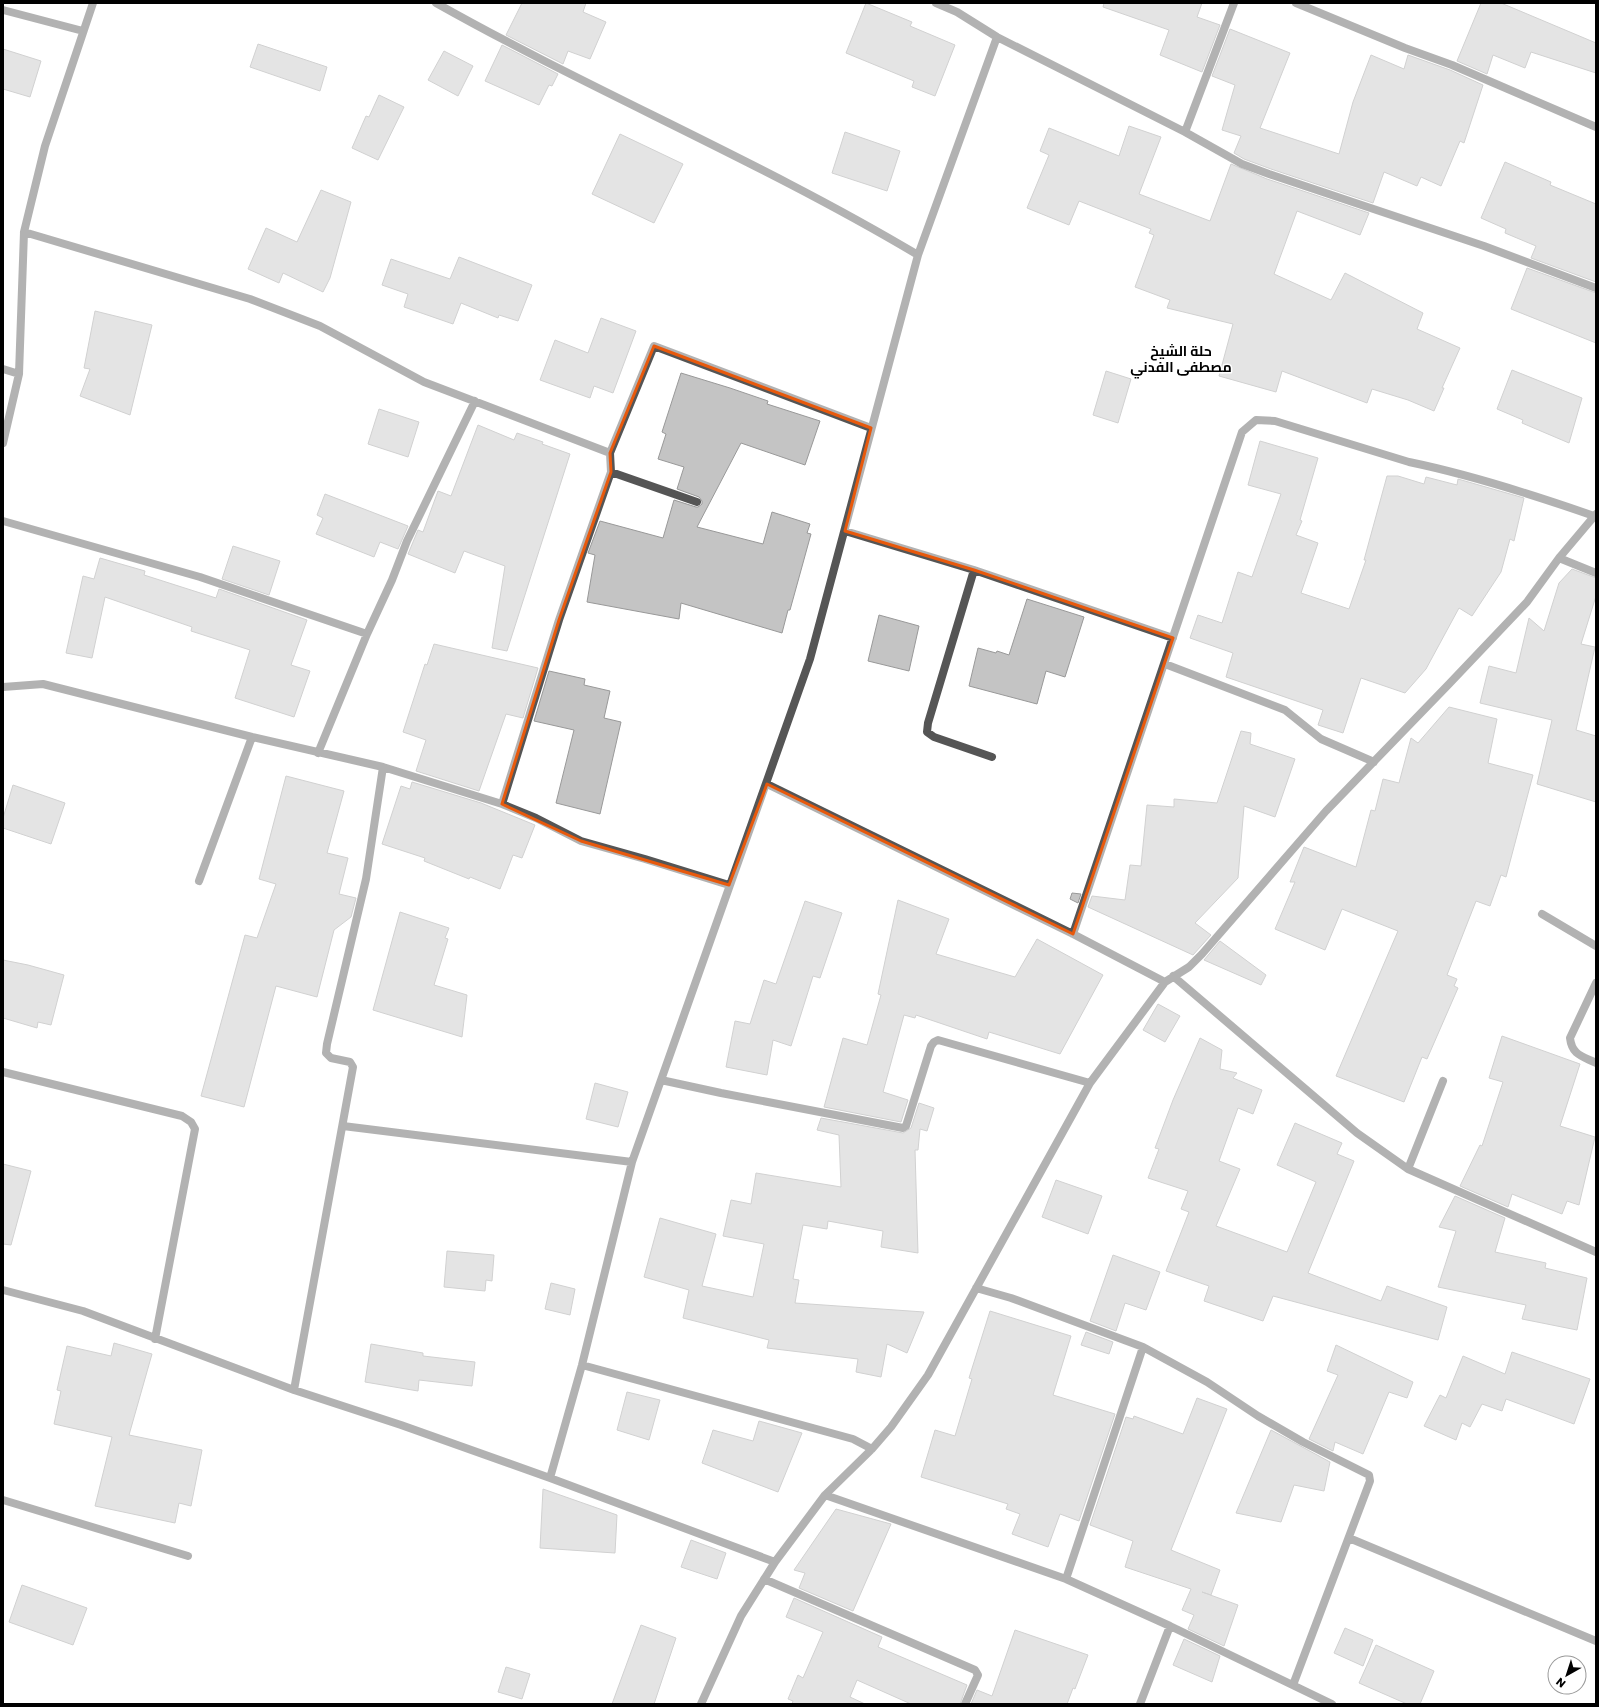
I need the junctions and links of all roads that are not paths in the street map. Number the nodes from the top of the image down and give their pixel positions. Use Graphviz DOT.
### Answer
graph roads {
  1 [pos="92,3"];
  2 [pos="436,3"];
  3 [pos="936,3"];
  4 [pos="1234,3"];
  5 [pos="1296,3"];
  6 [pos="3,10"];
  7 [pos="83,31"];
  8 [pos="997,37"];
  9 [pos="1596,127"];
  10 [pos="1185,132"];
  11 [pos="24,232"];
  12 [pos="918,255"];
  13 [pos="1596,288"];
  14 [pos="3,369"];
  15 [pos="19,374"];
  16 [pos="475,401"];
  17 [pos="871,428"];
  18 [pos="3,444"];
  19 [pos="610,453"];
  20 [pos="611,472"];
  21 [pos="697,502"];
  22 [pos="1595,515"];
  23 [pos="3,522"];
  24 [pos="845,531"];
  25 [pos="1559,558"];
  26 [pos="974,570"];
  27 [pos="1596,573"];
  28 [pos="368,634"];
  29 [pos="1172,638"];
  30 [pos="1165,664"];
  31 [pos="3,687"];
  32 [pos="252,737"];
  33 [pos="318,753"];
  34 [pos="992,757"];
  35 [pos="1374,762"];
  36 [pos="383,767"];
  37 [pos="767,784"];
  38 [pos="502,804"];
  39 [pos="199,880"];
  40 [pos="729,885"];
  41 [pos="1542,914"];
  42 [pos="1073,934"];
  43 [pos="1596,946"];
  44 [pos="1173,976"];
  45 [pos="1165,982"];
  46 [pos="1596,983"];
  47 [pos="1596,1063"];
  48 [pos="3,1072"];
  49 [pos="660,1080"];
  50 [pos="1443,1081"];
  51 [pos="1090,1083"];
  52 [pos="343,1126"];
  53 [pos="632,1162"];
  54 [pos="1408,1169"];
  55 [pos="1596,1252"];
  56 [pos="976,1288"];
  57 [pos="3,1290"];
  58 [pos="154,1339"];
  59 [pos="1143,1347"];
  60 [pos="582,1365"];
  61 [pos="294,1390"];
  62 [pos="872,1449"];
  63 [pos="550,1478"];
  64 [pos="825,1495"];
  65 [pos="3,1500"];
  66 [pos="1349,1538"];
  67 [pos="188,1556"];
  68 [pos="775,1562"];
  69 [pos="764,1579"];
  70 [pos="1066,1579"];
  71 [pos="1170,1626"];
  72 [pos="1596,1641"];
  73 [pos="1293,1685"];
  74 [pos="701,1704"];
  75 [pos="965,1704"];
  76 [pos="1140,1704"];
  77 [pos="1332,1704"];
  1 -- 7 [label="street"];
  2 -- 12 [label="street"];
  3 -- 8 [label="street"];
  4 -- 10 [label="street"];
  5 -- 9 [label="street"];
  6 -- 7 [label="street"];
  7 -- 11 [label="street"];
  8 -- 10 [label="street"];
  8 -- 12 [label="street"];
  10 -- 13 [label="street"];
  11 -- 15 [label="street"];
  11 -- 16 [label="street"];
  12 -- 17 [label="street"];
  14 -- 15 [label="street"];
  15 -- 18 [label="street"];
  16 -- 19 [label="street"];
  16 -- 28 [label="street"];
  17 -- 19 [label="street"];
  17 -- 24 [label="street"];
  19 -- 20 [label="street"];
  20 -- 21 [label="street"];
  20 -- 38 [label="street"];
  22 -- 25 [label="street"];
  22 -- 29 [label="street"];
  23 -- 28 [label="street"];
  24 -- 26 [label="street"];
  24 -- 37 [label="street"];
  25 -- 27 [label="street"];
  25 -- 35 [label="street"];
  26 -- 29 [label="street"];
  26 -- 34 [label="street"];
  28 -- 33 [label="street"];
  29 -- 30 [label="street"];
  30 -- 35 [label="street"];
  30 -- 42 [label="street"];
  31 -- 32 [label="street"];
  32 -- 33 [label="street"];
  32 -- 39 [label="street"];
  33 -- 36 [label="street"];
  35 -- 44 [label="street"];
  36 -- 38 [label="street"];
  36 -- 52 [label="street"];
  37 -- 40 [label="street"];
  37 -- 42 [label="street"];
  38 -- 40 [label="street"];
  40 -- 49 [label="street"];
  41 -- 43 [label="street"];
  42 -- 45 [label="street"];
  44 -- 45 [label="street"];
  44 -- 54 [label="street"];
  45 -- 51 [label="street"];
  46 -- 47 [label="street"];
  48 -- 58 [label="street"];
  49 -- 51 [label="street"];
  49 -- 53 [label="street"];
  50 -- 54 [label="street"];
  51 -- 56 [label="street"];
  52 -- 53 [label="street"];
  52 -- 61 [label="street"];
  53 -- 60 [label="street"];
  54 -- 55 [label="street"];
  56 -- 59 [label="street"];
  56 -- 62 [label="street"];
  57 -- 58 [label="street"];
  58 -- 61 [label="street"];
  59 -- 66 [label="street"];
  59 -- 70 [label="street"];
  60 -- 62 [label="street"];
  60 -- 63 [label="street"];
  61 -- 63 [label="street"];
  62 -- 64 [label="street"];
  63 -- 68 [label="street"];
  64 -- 68 [label="street"];
  64 -- 70 [label="street"];
  65 -- 67 [label="street"];
  66 -- 72 [label="street"];
  66 -- 73 [label="street"];
  68 -- 69 [label="street"];
  69 -- 74 [label="street"];
  69 -- 75 [label="street"];
  70 -- 71 [label="street"];
  71 -- 73 [label="street"];
  71 -- 76 [label="street"];
  73 -- 77 [label="street"];
}
